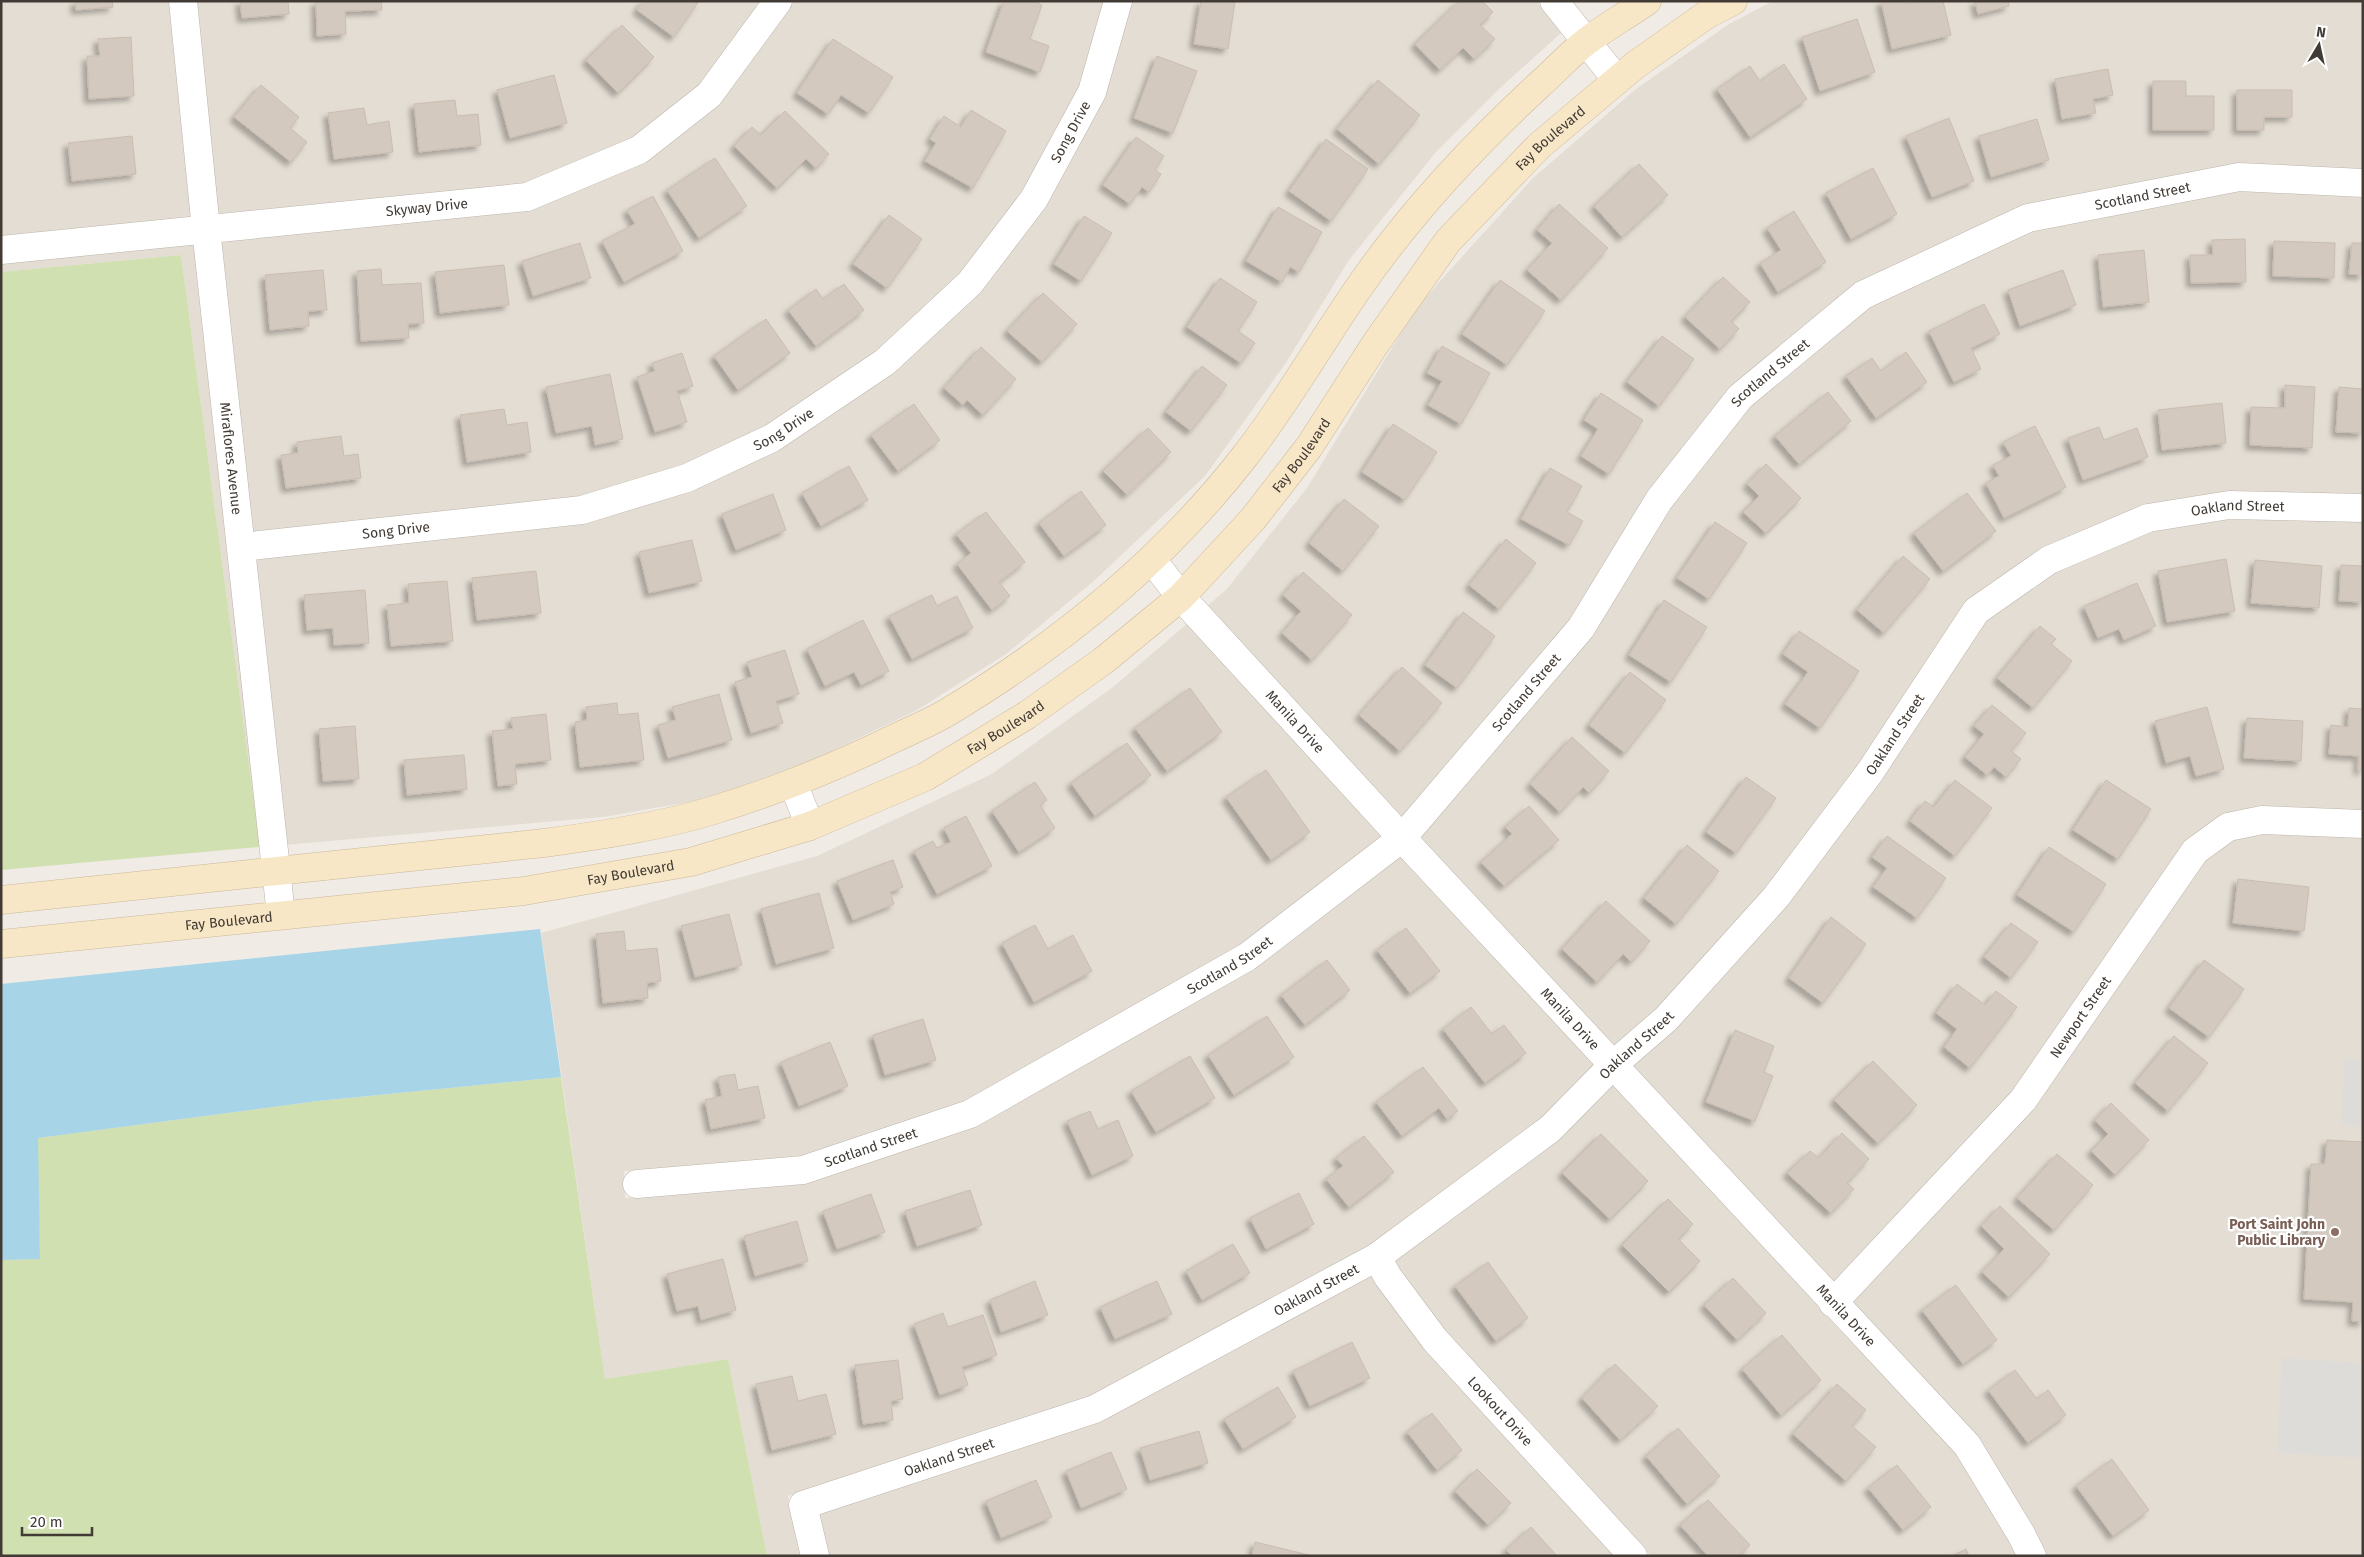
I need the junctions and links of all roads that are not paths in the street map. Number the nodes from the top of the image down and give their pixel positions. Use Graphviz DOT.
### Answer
graph roads {
  1 [pos="183,1"];
  2 [pos="778,1"];
  3 [pos="1118,1"];
  4 [pos="1554,1"];
  5 [pos="1647,1"];
  6 [pos="1733,1"];
  7 [pos="1586,42"];
  8 [pos="1617,80"];
  9 [pos="2363,183"];
  10 [pos="206,229"];
  11 [pos="1,250"];
  12 [pos="2363,508"];
  13 [pos="242,548"];
  14 [pos="1152,560"];
  15 [pos="1181,597"];
  16 [pos="793,783"];
  17 [pos="2363,824"];
  18 [pos="810,826"];
  19 [pos="1402,838"];
  20 [pos="275,871"];
  21 [pos="1,900"];
  22 [pos="281,916"];
  23 [pos="1,944"];
  24 [pos="1614,1064"];
  25 [pos="637,1184"];
  26 [pos="1376,1257"];
  27 [pos="1833,1303"];
  28 [pos="815,1556"];
  29 [pos="1633,1556"];
  30 [pos="2032,1556"];
  1 -- 10 [label="street, Miraflores Avenue"];
  2 -- 10 [label="street, Skyway Drive"];
  3 -- 13 [label="street, Song Drive"];
  4 -- 7 [label="street"];
  5 -- 7 [label="main road"];
  6 -- 8 [label="main road, Fay Boulevard"];
  7 -- 8 [label="street"];
  7 -- 14 [label="main road"];
  8 -- 15 [label="main road, Fay Boulevard"];
  9 -- 19 [label="street, Scotland Street"];
  10 -- 11 [label="street, Skyway Drive"];
  10 -- 13 [label="street, Miraflores Avenue"];
  12 -- 24 [label="street, Oakland Street"];
  13 -- 20 [label="street, Miraflores Avenue"];
  14 -- 15 [label="street, Manila Drive"];
  14 -- 16 [label="main road"];
  15 -- 18 [label="main road, Fay Boulevard"];
  15 -- 19 [label="street, Manila Drive"];
  16 -- 18 [label="street"];
  16 -- 20 [label="main road"];
  17 -- 27 [label="street, Newport Street"];
  18 -- 22 [label="main road, Fay Boulevard"];
  19 -- 24 [label="street, Manila Drive"];
  19 -- 25 [label="street, Scotland Street"];
  20 -- 21 [label="main road"];
  20 -- 22 [label="street, Miraflores Avenue"];
  22 -- 23 [label="main road, Fay Boulevard"];
  24 -- 26 [label="street, Oakland Street"];
  24 -- 27 [label="street, Manila Drive"];
  26 -- 28 [label="street, Oakland Street"];
  26 -- 29 [label="street, Lookout Drive"];
  27 -- 30 [label="street, Manila Drive"];
}
